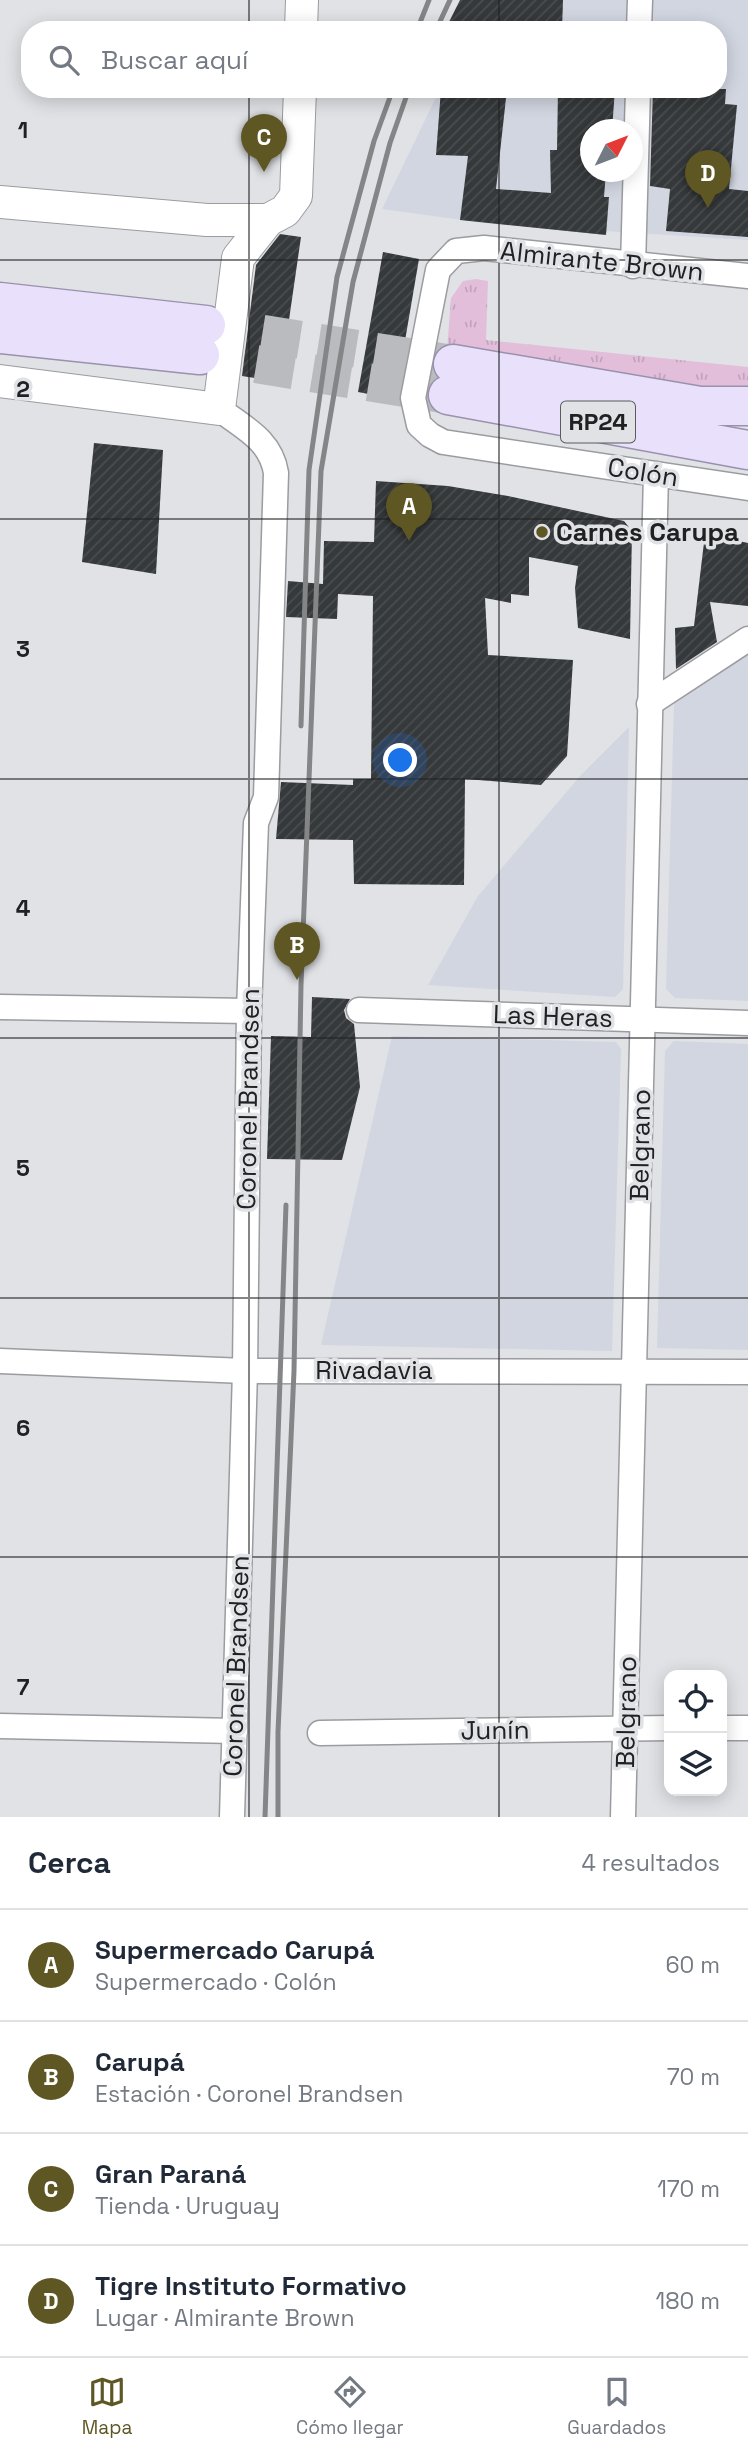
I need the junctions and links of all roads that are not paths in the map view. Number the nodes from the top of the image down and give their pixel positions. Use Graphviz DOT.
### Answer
graph roads {
  1 [pos="302,0"];
  2 [pos="640,0"];
  3 [pos="302,21"];
  4 [pos="639,21"];
  5 [pos="300,98"];
  6 [pos="638,98"];
  7 [pos="0,202"];
  8 [pos="207,220"];
  9 [pos="268,220"];
  10 [pos="238,258"];
  11 [pos="633,265"];
  12 [pos="748,276"];
  13 [pos="0,302"];
  14 [pos="0,334"];
  15 [pos="0,381"];
  16 [pos="748,406"];
  17 [pos="219,409"];
  18 [pos="419,425"];
  19 [pos="748,450"];
  20 [pos="656,474"];
  21 [pos="748,488"];
  22 [pos="748,639"];
  23 [pos="649,704"];
  24 [pos="0,1007"];
  25 [pos="359,1010"];
  26 [pos="249,1011"];
  27 [pos="644,1019"];
  28 [pos="748,1023"];
  29 [pos="0,1361"];
  30 [pos="635,1370"];
  31 [pos="245,1371"];
  32 [pos="748,1372"];
  33 [pos="0,1726"];
  34 [pos="625,1728"];
  35 [pos="664,1728"];
  36 [pos="727,1728"];
  37 [pos="748,1728"];
  38 [pos="235,1731"];
  39 [pos="320,1733"];
  40 [pos="232,1817"];
  41 [pos="623,1817"];
  1 -- 3 [label="street"];
  2 -- 4 [label="street"];
  5 -- 9 [label="street"];
  6 -- 11 [label="street"];
  7 -- 8 [label="street"];
  8 -- 9 [label="street"];
  8 -- 10 [label="street"];
  9 -- 10 [label="street"];
  10 -- 17 [label="street"];
  11 -- 12 [label="street, Almirante Brown"];
  11 -- 18 [label="street, Almirante Brown"];
  13 -- 14 [label="main road"];
  15 -- 17 [label="street"];
  16 -- 19 [label="main road, RP24"];
  17 -- 26 [label="street, Coronel Brandsen"];
  18 -- 20 [label="street, Colón"];
  20 -- 21 [label="street, Colón"];
  20 -- 23 [label="street, Belgrano"];
  22 -- 23 [label="street"];
  23 -- 27 [label="street, Belgrano"];
  24 -- 26 [label="street"];
  25 -- 27 [label="street, Las Heras"];
  26 -- 31 [label="street, Coronel Brandsen"];
  27 -- 28 [label="street, Las Heras"];
  27 -- 30 [label="street, Belgrano"];
  29 -- 31 [label="street, Rivadavia"];
  30 -- 31 [label="street, Rivadavia"];
  30 -- 32 [label="street, Rivadavia"];
  30 -- 34 [label="street, Belgrano"];
  31 -- 38 [label="street, Coronel Brandsen"];
  33 -- 38 [label="street"];
  34 -- 35 [label="street, Junín"];
  34 -- 39 [label="street, Junín"];
  34 -- 41 [label="street, Belgrano"];
  36 -- 37 [label="street"];
  38 -- 40 [label="street, Coronel Brandsen"];
}
